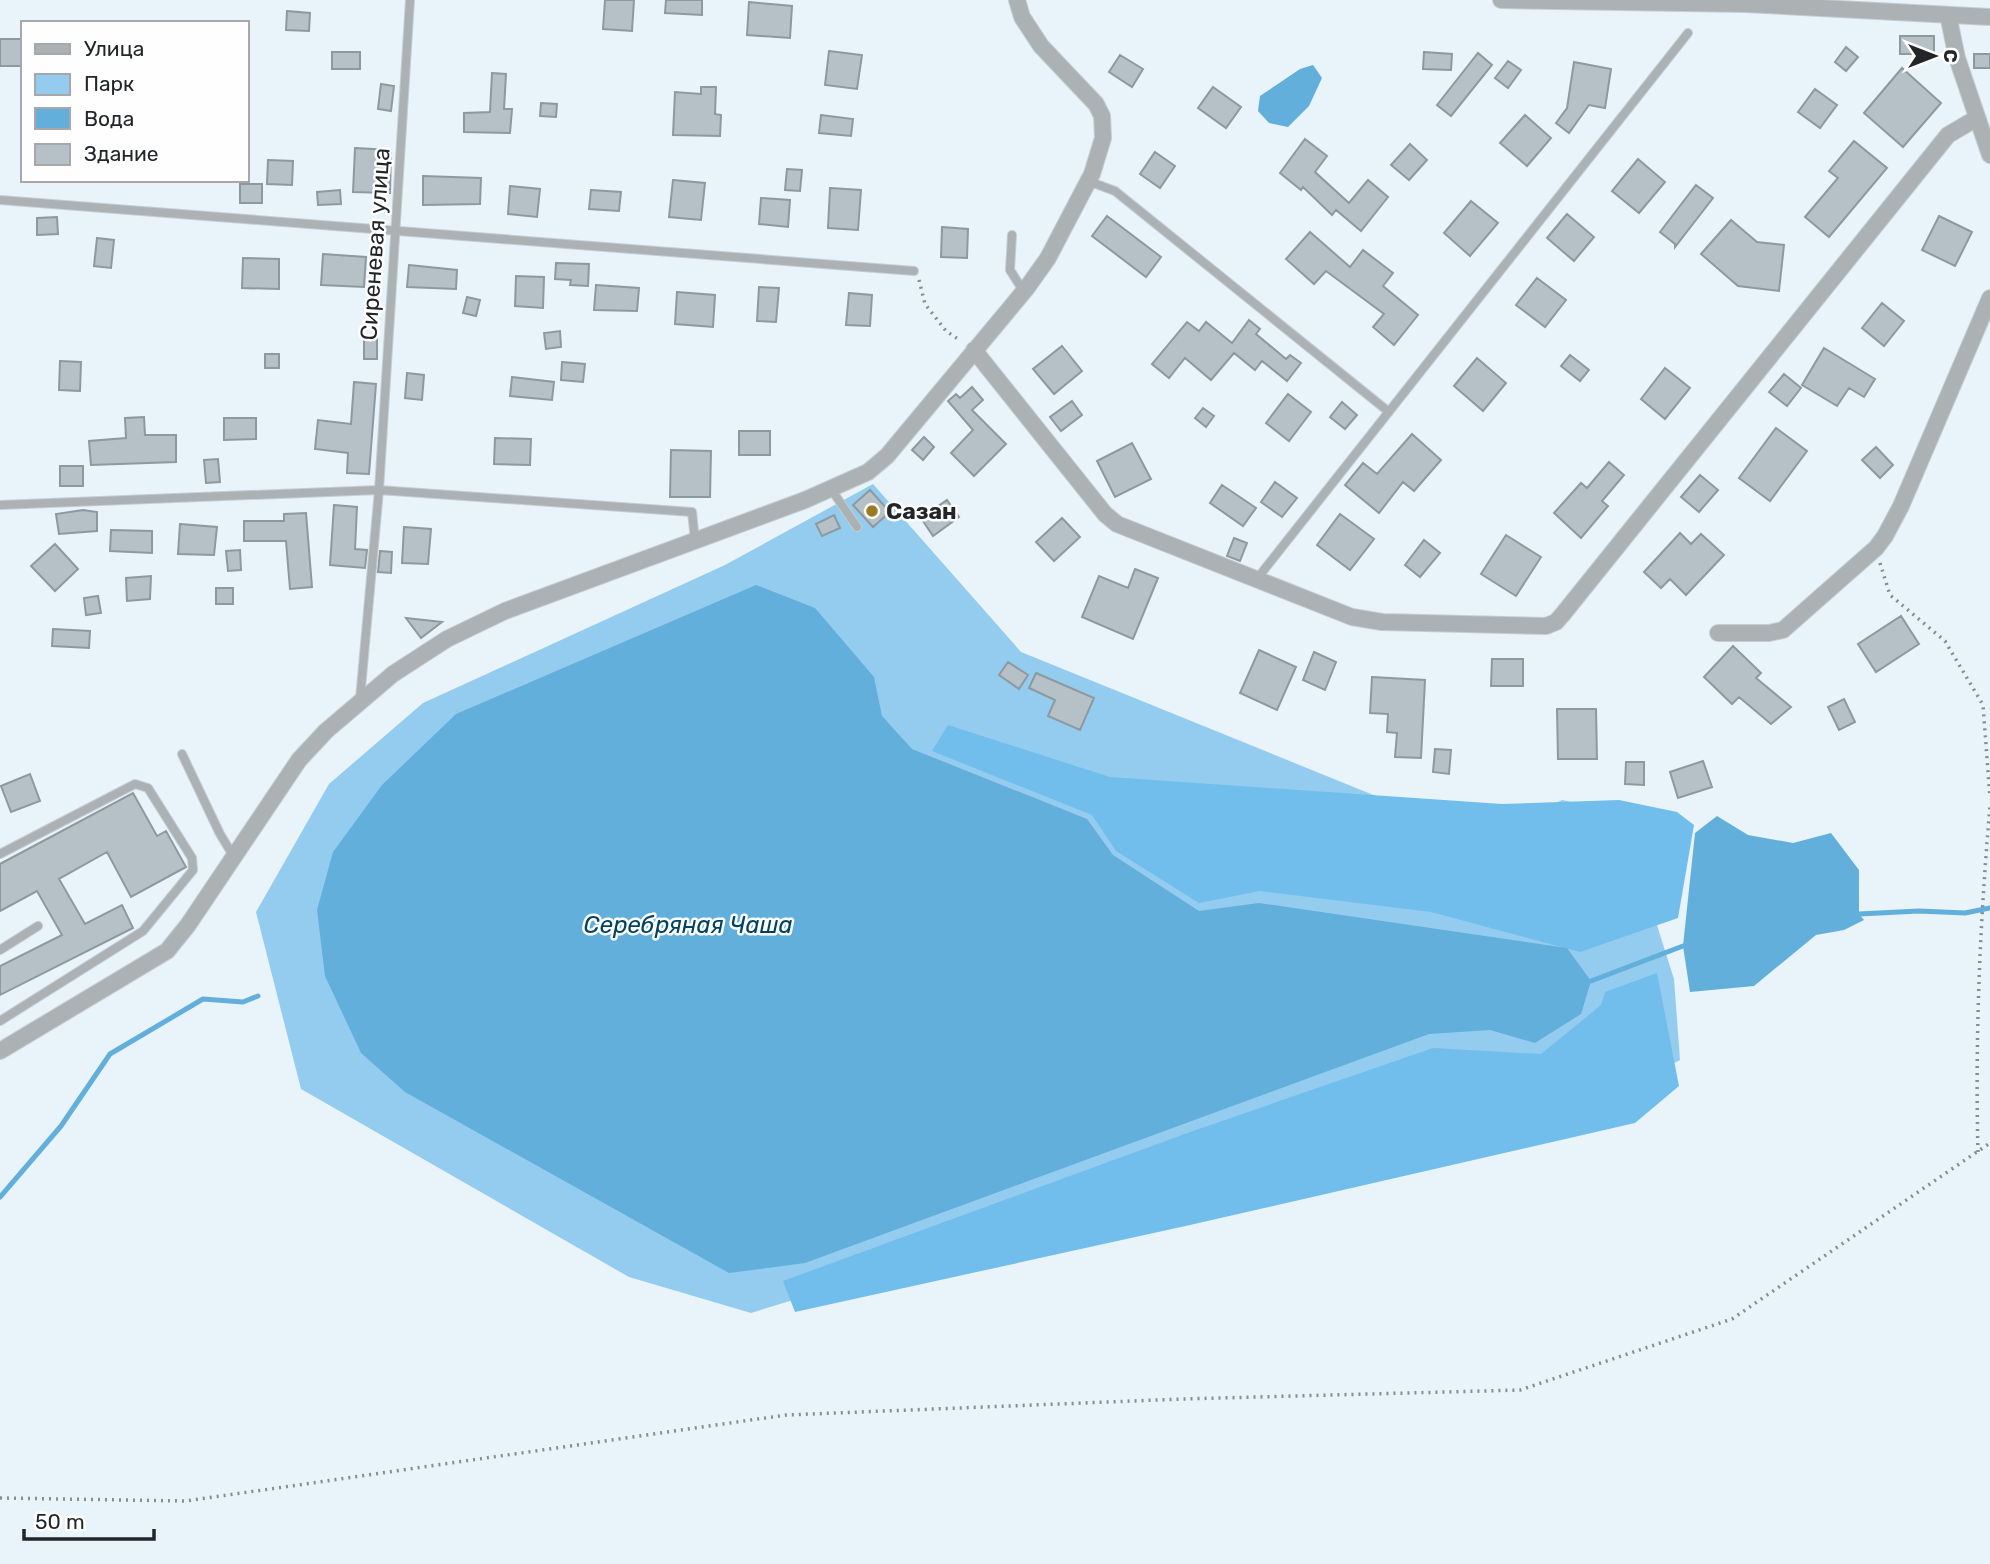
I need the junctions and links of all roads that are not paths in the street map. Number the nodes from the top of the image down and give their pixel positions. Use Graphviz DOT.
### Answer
graph roads {
  1 [pos="410,0"];
  2 [pos="1017,0"];
  3 [pos="1502,0"];
  4 [pos="1948,15"];
  5 [pos="1990,17"];
  6 [pos="1688,33"];
  7 [pos="1978,118"];
  8 [pos="1990,155"];
  9 [pos="1088,181"];
  10 [pos="0,200"];
  11 [pos="395,231"];
  12 [pos="1012,236"];
  13 [pos="914,271"];
  14 [pos="1024,292"];
  15 [pos="1990,298"];
  16 [pos="974,350"];
  17 [pos="1389,412"];
  18 [pos="379,489"];
  19 [pos="831,489"];
  20 [pos="0,505"];
  21 [pos="858,527"];
  22 [pos="695,541"];
  23 [pos="1256,580"];
  24 [pos="1718,633"];
  25 [pos="360,702"];
  26 [pos="182,754"];
  27 [pos="0,854"];
  28 [pos="234,857"];
  29 [pos="38,926"];
  30 [pos="0,950"];
  31 [pos="0,1021"];
  32 [pos="0,1051"];
  1 -- 11 [label="lane, Сиреневая улица"];
  2 -- 9 [label="street"];
  3 -- 4 [label="street"];
  4 -- 5 [label="street"];
  4 -- 7 [label="street"];
  6 -- 17 [label="lane"];
  7 -- 8 [label="street"];
  7 -- 23 [label="street"];
  9 -- 14 [label="street"];
  9 -- 17 [label="lane"];
  10 -- 11 [label="lane"];
  11 -- 13 [label="lane"];
  11 -- 18 [label="lane, Сиреневая улица"];
  12 -- 14 [label="lane"];
  14 -- 16 [label="street"];
  15 -- 24 [label="street"];
  16 -- 19 [label="street"];
  16 -- 23 [label="street"];
  17 -- 23 [label="lane"];
  18 -- 20 [label="lane"];
  18 -- 22 [label="lane"];
  18 -- 25 [label="lane, Сиреневая улица"];
  19 -- 21 [label="lane"];
  19 -- 22 [label="street"];
  22 -- 25 [label="street"];
  25 -- 28 [label="street"];
  26 -- 28 [label="lane"];
  27 -- 31 [label="lane"];
  28 -- 32 [label="street"];
  29 -- 30 [label="lane"];
}
